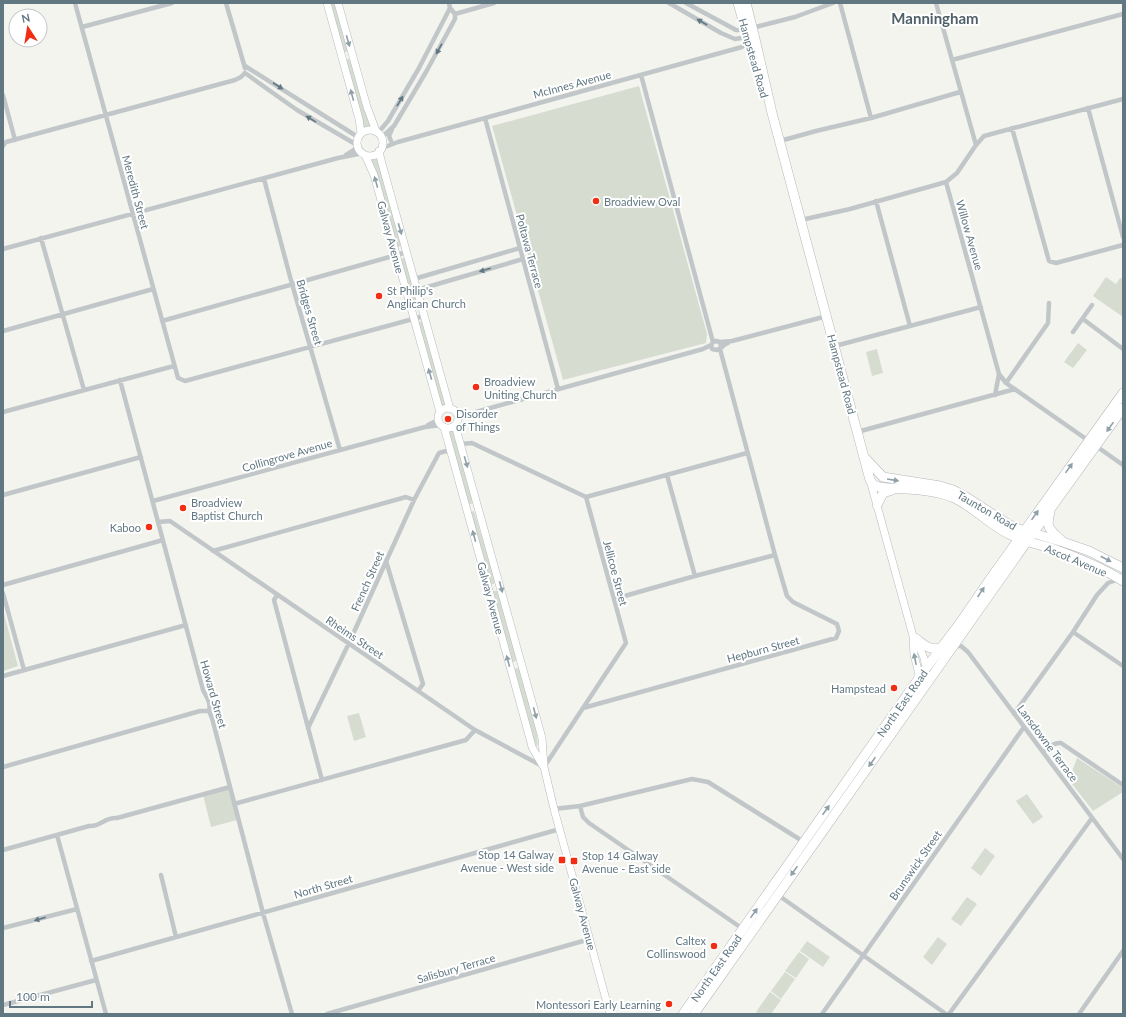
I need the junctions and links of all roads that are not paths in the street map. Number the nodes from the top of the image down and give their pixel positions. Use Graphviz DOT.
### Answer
graph roads {
  1 [pos="75,3"];
  2 [pos="172,3"];
  3 [pos="226,3"];
  4 [pos="327,3"];
  5 [pos="338,3"];
  6 [pos="494,3"];
  7 [pos="669,3"];
  8 [pos="686,3"];
  9 [pos="738,3"];
  10 [pos="746,3"];
  11 [pos="833,3"];
  12 [pos="840,3"];
  13 [pos="936,3"];
  14 [pos="450,6"];
  15 [pos="455,14"];
  16 [pos="1123,14"];
  17 [pos="82,27"];
  18 [pos="750,36"];
  19 [pos="952,60"];
  20 [pos="245,66"];
  21 [pos="245,73"];
  22 [pos="641,75"];
  23 [pos="960,92"];
  24 [pos="3,95"];
  25 [pos="1123,99"];
  26 [pos="1088,108"];
  27 [pos="106,116"];
  28 [pos="485,118"];
  29 [pos="871,118"];
  30 [pos="394,126"];
  31 [pos="1012,128"];
  32 [pos="360,135"];
  33 [pos="379,136"];
  34 [pos="15,140"];
  35 [pos="348,140"];
  36 [pos="391,141"];
  37 [pos="780,141"];
  38 [pos="398,142"];
  39 [pos="976,145"];
  40 [pos="3,146"];
  41 [pos="357,146"];
  42 [pos="380,150"];
  43 [pos="350,153"];
  44 [pos="364,154"];
  45 [pos="343,157"];
  46 [pos="264,179"];
  47 [pos="946,182"];
  48 [pos="876,201"];
  49 [pos="133,213"];
  50 [pos="801,220"];
  51 [pos="1123,237"];
  52 [pos="41,238"];
  53 [pos="1123,245"];
  54 [pos="520,248"];
  55 [pos="3,249"];
  56 [pos="407,252"];
  57 [pos="396,255"];
  58 [pos="522,259"];
  59 [pos="414,279"];
  60 [pos="292,284"];
  61 [pos="153,289"];
  62 [pos="417,290"];
  63 [pos="1048,303"];
  64 [pos="1092,305"];
  65 [pos="981,308"];
  66 [pos="63,314"];
  67 [pos="424,316"];
  68 [pos="827,316"];
  69 [pos="414,318"];
  70 [pos="1083,319"];
  71 [pos="162,320"];
  72 [pos="910,326"];
  73 [pos="3,331"];
  74 [pos="1073,332"];
  75 [pos="716,345"];
  76 [pos="834,346"];
  77 [pos="310,347"];
  78 [pos="1123,349"];
  79 [pos="174,366"];
  80 [pos="999,374"];
  81 [pos="120,380"];
  82 [pos="1006,383"];
  83 [pos="558,389"];
  84 [pos="1015,389"];
  85 [pos="84,390"];
  86 [pos="1123,392"];
  87 [pos="995,395"];
  88 [pos="1123,408"];
  89 [pos="450,409"];
  90 [pos="3,412"];
  91 [pos="440,412"];
  92 [pos="456,414"];
  93 [pos="465,415"];
  94 [pos="456,423"];
  95 [pos="441,424"];
  96 [pos="857,432"];
  97 [pos="461,444"];
  98 [pos="1092,444"];
  99 [pos="340,450"];
  100 [pos="450,450"];
  101 [pos="748,453"];
  102 [pos="141,457"];
  103 [pos="864,457"];
  104 [pos="1123,465"];
  105 [pos="667,475"];
  106 [pos="870,480"];
  107 [pos="898,489"];
  108 [pos="3,495"];
  109 [pos="586,497"];
  110 [pos="414,500"];
  111 [pos="153,501"];
  112 [pos="877,505"];
  113 [pos="1052,507"];
  114 [pos="158,522"];
  115 [pos="1026,536"];
  116 [pos="163,540"];
  117 [pos="1063,542"];
  118 [pos="213,551"];
  119 [pos="775,555"];
  120 [pos="386,561"];
  121 [pos="1123,568"];
  122 [pos="695,576"];
  123 [pos="1121,580"];
  124 [pos="3,585"];
  125 [pos="3,593"];
  126 [pos="277,595"];
  127 [pos="614,599"];
  128 [pos="186,626"];
  129 [pos="1073,632"];
  130 [pos="914,637"];
  131 [pos="349,643"];
  132 [pos="954,646"];
  133 [pos="943,647"];
  134 [pos="1123,666"];
  135 [pos="926,668"];
  136 [pos="24,670"];
  137 [pos="3,676"];
  138 [pos="922,683"];
  139 [pos="418,691"];
  140 [pos="583,708"];
  141 [pos="209,711"];
  142 [pos="1014,714"];
  143 [pos="1024,727"];
  144 [pos="308,728"];
  145 [pos="475,730"];
  146 [pos="1043,752"];
  147 [pos="3,767"];
  148 [pos="544,767"];
  149 [pos="322,780"];
  150 [pos="1123,785"];
  151 [pos="230,787"];
  152 [pos="234,804"];
  153 [pos="580,806"];
  154 [pos="554,809"];
  155 [pos="1092,818"];
  156 [pos="560,829"];
  157 [pos="57,835"];
  158 [pos="804,842"];
  159 [pos="3,850"];
  160 [pos="1123,859"];
  161 [pos="160,875"];
  162 [pos="774,892"];
  163 [pos="77,908"];
  164 [pos="263,913"];
  165 [pos="3,928"];
  166 [pos="743,929"];
  167 [pos="176,937"];
  168 [pos="590,939"];
  169 [pos="1123,951"];
  170 [pos="863,955"];
  171 [pos="91,961"];
  172 [pos="96,980"];
  173 [pos="3,1005"];
  174 [pos="106,1014"];
  175 [pos="292,1014"];
  176 [pos="327,1014"];
  177 [pos="610,1014"];
  178 [pos="683,1014"];
  179 [pos="694,1014"];
  180 [pos="822,1014"];
  181 [pos="948,1014"];
  182 [pos="1079,1014"];
  1 -- 17 [label="street, Meredith Street"];
  2 -- 17 [label="street"];
  3 -- 20 [label="street"];
  32 -- 4 [label="street, one-way"];
  5 -- 33 [label="street, one-way"];
  6 -- 15 [label="street"];
  18 -- 7 [label="street, one-way"];
  8 -- 18 [label="street"];
  9 -- 18 [label="highway, Hampstead Road"];
  10 -- 18 [label="highway, Hampstead Road"];
  11 -- 18 [label="street"];
  12 -- 29 [label="street"];
  13 -- 19 [label="street"];
  14 -- 15 [label="street"];
  33 -- 14 [label="street, one-way"];
  15 -- 30 [label="street, one-way"];
  16 -- 19 [label="street"];
  17 -- 27 [label="street, Meredith Street"];
  18 -- 22 [label="street, McInnes Avenue"];
  18 -- 37 [label="highway, Hampstead Road"];
  19 -- 23 [label="street"];
  20 -- 21 [label="street"];
  20 -- 32 [label="street, one-way"];
  21 -- 27 [label="street"];
  35 -- 21 [label="street, one-way"];
  22 -- 28 [label="street, McInnes Avenue"];
  22 -- 75 [label="street"];
  23 -- 29 [label="street"];
  23 -- 39 [label="street"];
  24 -- 34 [label="street"];
  25 -- 26 [label="street"];
  26 -- 31 [label="street"];
  26 -- 51 [label="street"];
  27 -- 34 [label="street"];
  27 -- 49 [label="street, Meredith Street"];
  28 -- 38 [label="street, McInnes Avenue"];
  28 -- 54 [label="street, Poltawa Terrace"];
  29 -- 37 [label="street"];
  30 -- 33 [label="street"];
  30 -- 36 [label="street"];
  31 -- 39 [label="street"];
  31 -- 53 [label="street"];
  32 -- 33 [label="street"];
  32 -- 41 [label="street"];
  33 -- 36 [label="street, McInnes Avenue"];
  33 -- 42 [label="street"];
  34 -- 40 [label="street"];
  35 -- 41 [label="street"];
  35 -- 43 [label="street"];
  36 -- 38 [label="street, McInnes Avenue"];
  37 -- 50 [label="highway, Hampstead Road"];
  38 -- 42 [label="street, McInnes Avenue"];
  39 -- 47 [label="street"];
  41 -- 43 [label="street"];
  41 -- 44 [label="street"];
  42 -- 44 [label="street"];
  42 -- 56 [label="street, Galway Avenue, one-way"];
  43 -- 45 [label="street"];
  44 -- 45 [label="street"];
  57 -- 44 [label="street, Galway Avenue, one-way"];
  45 -- 46 [label="street"];
  46 -- 49 [label="street"];
  46 -- 60 [label="street, Bridges Street"];
  47 -- 48 [label="street"];
  47 -- 65 [label="street, Willow Avenue"];
  48 -- 50 [label="street"];
  48 -- 72 [label="street"];
  49 -- 52 [label="street"];
  49 -- 61 [label="street, Meredith Street"];
  50 -- 68 [label="highway, Hampstead Road"];
  52 -- 55 [label="street"];
  52 -- 66 [label="street"];
  54 -- 58 [label="street, Poltawa Terrace"];
  54 -- 59 [label="street"];
  56 -- 57 [label="street"];
  56 -- 59 [label="street, Galway Avenue"];
  57 -- 60 [label="street"];
  57 -- 69 [label="street, Galway Avenue"];
  58 -- 62 [label="street, one-way"];
  58 -- 83 [label="street, Poltawa Terrace"];
  59 -- 62 [label="street, Galway Avenue"];
  60 -- 71 [label="street"];
  60 -- 77 [label="street, Bridges Street"];
  61 -- 66 [label="street"];
  61 -- 71 [label="street, Meredith Street"];
  62 -- 67 [label="street, Galway Avenue"];
  63 -- 82 [label="street"];
  64 -- 70 [label="street"];
  65 -- 72 [label="street"];
  65 -- 80 [label="street, Willow Avenue"];
  66 -- 73 [label="street"];
  66 -- 85 [label="street"];
  67 -- 69 [label="street"];
  67 -- 89 [label="street, Galway Avenue"];
  68 -- 75 [label="street"];
  68 -- 76 [label="highway, Hampstead Road"];
  69 -- 77 [label="street"];
  91 -- 69 [label="street, Galway Avenue, one-way"];
  70 -- 74 [label="street"];
  70 -- 78 [label="street"];
  71 -- 79 [label="street, Meredith Street"];
  72 -- 76 [label="street"];
  75 -- 83 [label="street"];
  75 -- 101 [label="street"];
  76 -- 96 [label="highway, Hampstead Road"];
  77 -- 79 [label="street, Meredith Street"];
  77 -- 99 [label="street, Bridges Street"];
  79 -- 81 [label="street"];
  80 -- 82 [label="street, Willow Avenue"];
  80 -- 87 [label="street"];
  81 -- 85 [label="street"];
  81 -- 102 [label="street, Howard Street"];
  82 -- 84 [label="street, Willow Avenue"];
  83 -- 93 [label="street"];
  84 -- 87 [label="street"];
  84 -- 98 [label="street, Willow Avenue"];
  85 -- 90 [label="street"];
  86 -- 98 [label="highway, North East Road"];
  87 -- 96 [label="street"];
  88 -- 98 [label="highway, North East Road, one-way"];
  89 -- 91 [label="street"];
  89 -- 92 [label="street"];
  91 -- 95 [label="street"];
  92 -- 93 [label="street"];
  92 -- 94 [label="street"];
  93 -- 94 [label="street"];
  94 -- 95 [label="street"];
  94 -- 97 [label="street, Galway Avenue"];
  95 -- 99 [label="street, Collingrove Avenue"];
  95 -- 100 [label="street, Galway Avenue"];
  96 -- 103 [label="highway, Hampstead Road"];
  97 -- 109 [label="street"];
  97 -- 148 [label="street, Galway Avenue, one-way"];
  98 -- 104 [label="street, Willow Avenue"];
  98 -- 113 [label="highway, North East Road"];
  115 -- 98 [label="highway, North East Road, one-way"];
  99 -- 111 [label="street, Collingrove Avenue"];
  100 -- 110 [label="street, French Street"];
  148 -- 100 [label="street, Galway Avenue, one-way"];
  101 -- 105 [label="street"];
  101 -- 119 [label="street"];
  102 -- 108 [label="street"];
  102 -- 111 [label="street, Howard Street"];
  103 -- 106 [label="highway, Hampstead Road"];
  103 -- 115 [label="highway, Taunton Road, one-way"];
  105 -- 109 [label="street"];
  105 -- 122 [label="street"];
  106 -- 107 [label="highway, Taunton Road"];
  106 -- 112 [label="street, Hampstead Road"];
  107 -- 112 [label="highway"];
  107 -- 115 [label="highway, Taunton Road"];
  109 -- 127 [label="street, Jellicoe Street"];
  110 -- 118 [label="street"];
  110 -- 120 [label="street, French Street"];
  111 -- 114 [label="street, Howard Street"];
  112 -- 130 [label="street, Hampstead Road"];
  113 -- 115 [label="highway, North East Road"];
  113 -- 117 [label="highway"];
  114 -- 116 [label="street, Howard Street"];
  114 -- 118 [label="street, Rheims Street"];
  115 -- 117 [label="highway, Ascot Avenue"];
  115 -- 123 [label="highway, Ascot Avenue"];
  115 -- 132 [label="highway, North East Road"];
  133 -- 115 [label="highway, North East Road, one-way"];
  116 -- 124 [label="street"];
  116 -- 128 [label="street, Howard Street"];
  117 -- 121 [label="highway, Ascot Avenue, one-way"];
  118 -- 126 [label="street, Rheims Street"];
  119 -- 122 [label="street"];
  119 -- 140 [label="street, Hepburn Street"];
  120 -- 131 [label="street, French Street"];
  120 -- 139 [label="street"];
  122 -- 127 [label="street"];
  123 -- 129 [label="street"];
  125 -- 136 [label="street"];
  126 -- 131 [label="street, Rheims Street"];
  126 -- 144 [label="street"];
  127 -- 140 [label="street, Jellicoe Street"];
  128 -- 136 [label="street"];
  128 -- 141 [label="street, Howard Street"];
  129 -- 134 [label="street"];
  129 -- 142 [label="street"];
  130 -- 133 [label="highway"];
  130 -- 135 [label="street, Hampstead Road"];
  138 -- 130 [label="street, Hampstead Road, one-way"];
  131 -- 139 [label="street, Rheims Street"];
  131 -- 144 [label="street, French Street"];
  132 -- 138 [label="highway, North East Road"];
  132 -- 142 [label="street, Lansdowne Terrace"];
  133 -- 135 [label="highway, North East Road"];
  135 -- 138 [label="highway"];
  136 -- 137 [label="street"];
  158 -- 138 [label="highway, North East Road, one-way"];
  138 -- 162 [label="highway, North East Road, one-way"];
  139 -- 145 [label="street, Rheims Street"];
  140 -- 148 [label="street, Jellicoe Street"];
  141 -- 147 [label="street"];
  141 -- 151 [label="street, Howard Street"];
  142 -- 143 [label="street, Lansdowne Terrace"];
  143 -- 146 [label="street, Lansdowne Terrace"];
  143 -- 170 [label="street, Brunswick Street"];
  144 -- 149 [label="street"];
  145 -- 148 [label="street, Rheims Street"];
  145 -- 149 [label="street"];
  146 -- 150 [label="street"];
  146 -- 155 [label="street, Lansdowne Terrace"];
  148 -- 154 [label="street, Galway Avenue"];
  149 -- 152 [label="street"];
  151 -- 152 [label="street, Howard Street"];
  151 -- 157 [label="street"];
  152 -- 164 [label="street, Howard Street"];
  153 -- 154 [label="street"];
  153 -- 158 [label="street"];
  153 -- 166 [label="street"];
  154 -- 156 [label="street, Galway Avenue"];
  155 -- 160 [label="street, Lansdowne Terrace"];
  155 -- 181 [label="street"];
  156 -- 164 [label="street, North Street"];
  156 -- 168 [label="street, Galway Avenue"];
  157 -- 159 [label="street"];
  157 -- 163 [label="street"];
  158 -- 162 [label="highway, North East Road"];
  161 -- 167 [label="street"];
  166 -- 162 [label="highway, North East Road, one-way"];
  162 -- 170 [label="street"];
  162 -- 179 [label="highway, North East Road"];
  163 -- 165 [label="street, one-way"];
  163 -- 171 [label="street"];
  164 -- 167 [label="street, North Street"];
  164 -- 175 [label="street, Howard Street"];
  166 -- 178 [label="highway, North East Road"];
  167 -- 171 [label="street, North Street"];
  168 -- 176 [label="street, Salisbury Terrace"];
  168 -- 177 [label="street, Galway Avenue"];
  169 -- 182 [label="street"];
  170 -- 180 [label="street, Brunswick Street"];
  170 -- 181 [label="street"];
  171 -- 172 [label="street"];
  172 -- 173 [label="street"];
  172 -- 174 [label="street"];
}
